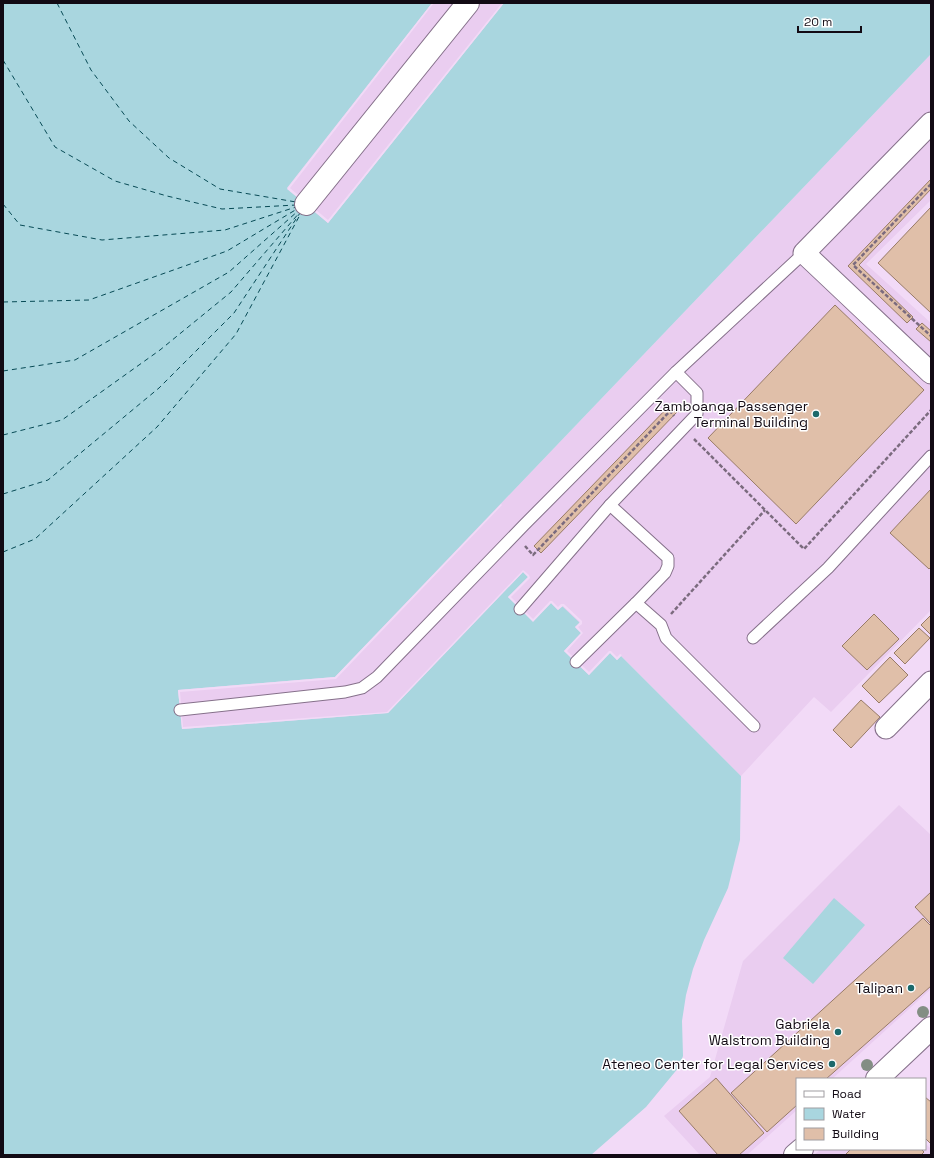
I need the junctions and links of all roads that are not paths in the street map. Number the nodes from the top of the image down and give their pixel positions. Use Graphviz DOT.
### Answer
graph roads {
  1 [pos="468,3"];
  2 [pos="931,124"];
  3 [pos="306,204"];
  4 [pos="804,253"];
  5 [pos="676,372"];
  6 [pos="931,373"];
  7 [pos="931,456"];
  8 [pos="610,505"];
  9 [pos="636,603"];
  10 [pos="520,609"];
  11 [pos="752,638"];
  12 [pos="576,662"];
  13 [pos="931,682"];
  14 [pos="180,710"];
  15 [pos="754,726"];
  16 [pos="886,728"];
  17 [pos="931,1028"];
  18 [pos="878,1078"];
  1 -- 3 [label="main road"];
  2 -- 4 [label="street"];
  4 -- 5 [label="lane"];
  4 -- 6 [label="street"];
  5 -- 8 [label="lane"];
  5 -- 14 [label="lane"];
  7 -- 11 [label="lane"];
  8 -- 9 [label="lane"];
  8 -- 10 [label="lane"];
  9 -- 12 [label="lane"];
  9 -- 15 [label="lane"];
  13 -- 16 [label="street"];
  17 -- 18 [label="main road"];
}
